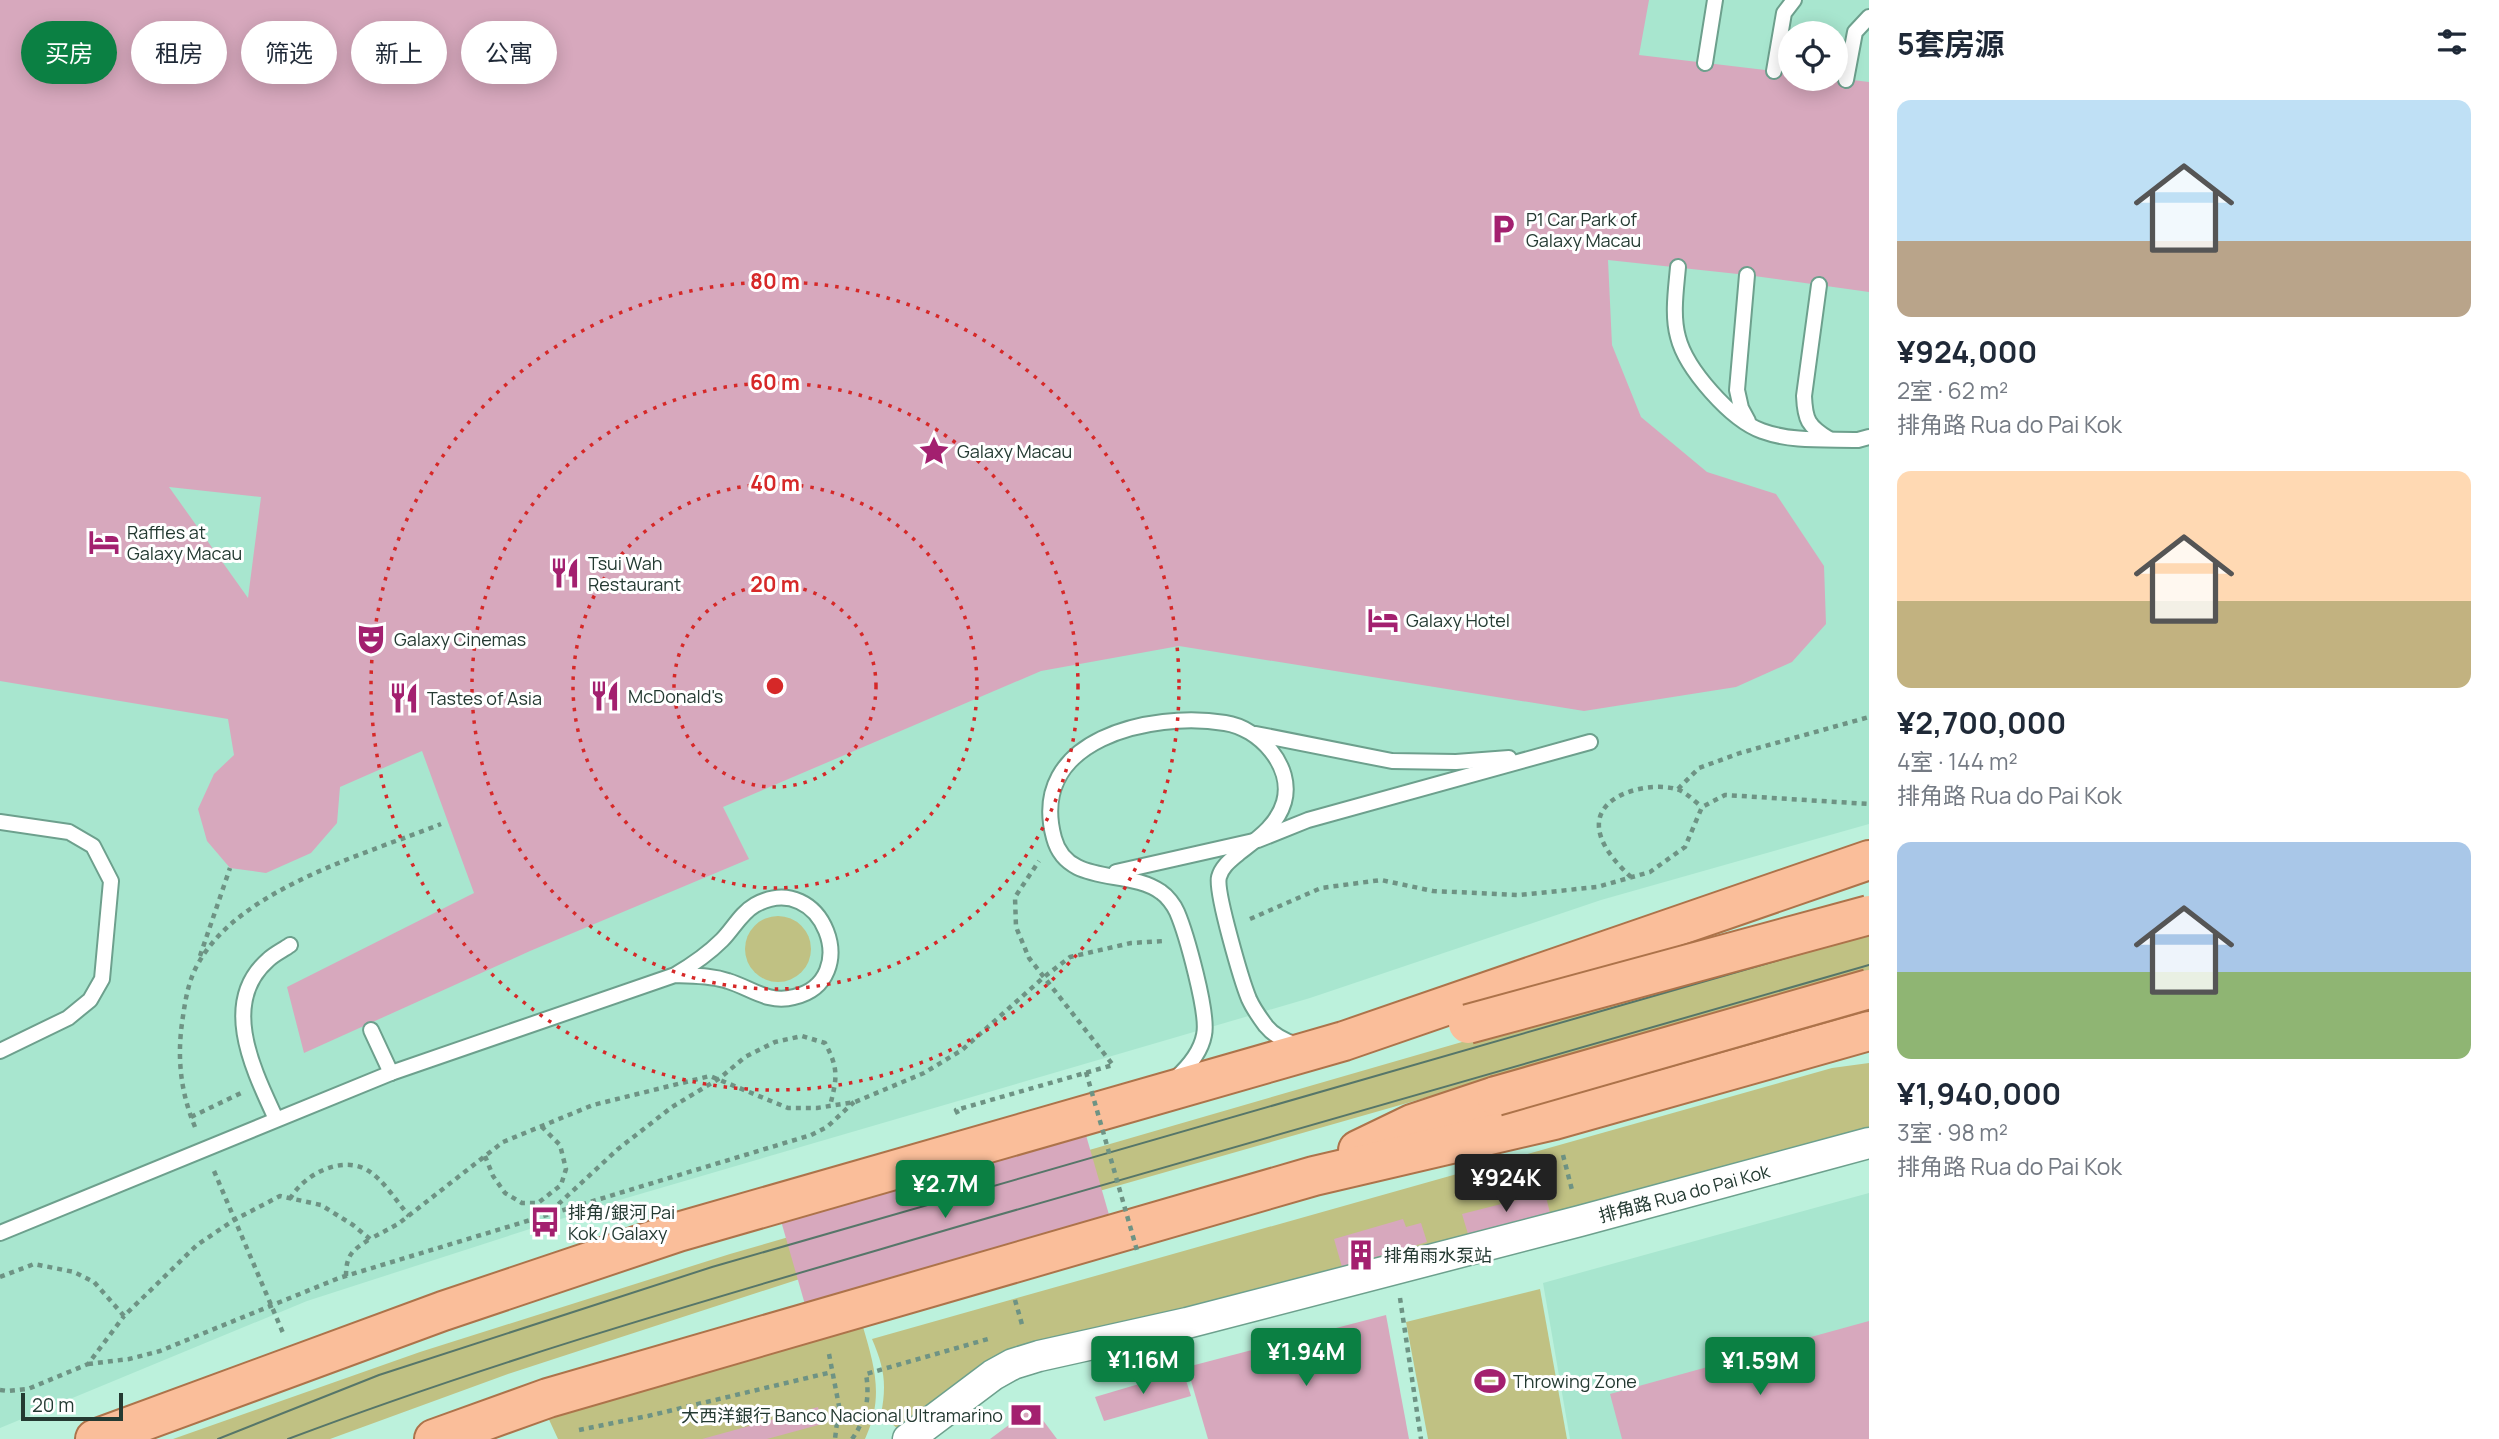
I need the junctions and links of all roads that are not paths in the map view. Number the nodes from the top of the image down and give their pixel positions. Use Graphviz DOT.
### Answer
graph roads {
  1 [pos="1715,0"];
  2 [pos="1794,0"];
  3 [pos="1869,17"];
  4 [pos="1705,63"];
  5 [pos="1848,69"];
  6 [pos="1774,71"];
  7 [pos="1678,267"];
  8 [pos="1747,275"];
  9 [pos="1819,285"];
  10 [pos="1748,422"];
  11 [pos="1869,437"];
  12 [pos="1830,439"];
  13 [pos="1254,733"];
  14 [pos="0,822"];
  15 [pos="1258,840"];
  16 [pos="1869,860"];
  17 [pos="1102,876"];
  18 [pos="1869,915"];
  19 [pos="290,945"];
  20 [pos="675,975"];
  21 [pos="1869,989"];
  22 [pos="371,1030"];
  23 [pos="1869,1031"];
  24 [pos="1326,1046"];
  25 [pos="0,1051"];
  26 [pos="391,1073"];
  27 [pos="1156,1095"];
  28 [pos="276,1119"];
  29 [pos="1869,1143"];
  30 [pos="1314,1176"];
  31 [pos="0,1233"];
  32 [pos="95,1439"];
  33 [pos="434,1439"];
  34 [pos="908,1439"];
  1 -- 4 [label="lane"];
  2 -- 6 [label="lane"];
  3 -- 5 [label="lane"];
  7 -- 10 [label="lane"];
  8 -- 10 [label="lane"];
  9 -- 12 [label="lane"];
  10 -- 12 [label="lane"];
  11 -- 12 [label="lane"];
  13 -- 15 [label="lane"];
  13 -- 15 [label="lane"];
  13 -- 17 [label="lane"];
  14 -- 25 [label="lane"];
  15 -- 17 [label="lane"];
  15 -- 24 [label="lane"];
  16 -- 24 [label="main road"];
  17 -- 27 [label="lane"];
  18 -- 24 [label="main road, bridge"];
  19 -- 28 [label="lane"];
  20 -- 20 [label="lane"];
  20 -- 26 [label="lane"];
  21 -- 30 [label="main road, bridge"];
  22 -- 26 [label="lane"];
  23 -- 30 [label="main road"];
  24 -- 27 [label="main road"];
  26 -- 28 [label="lane"];
  27 -- 32 [label="main road"];
  28 -- 31 [label="lane"];
  29 -- 34 [label="street, 排角路 Rua do Pai Kok"];
  30 -- 33 [label="main road"];
}
